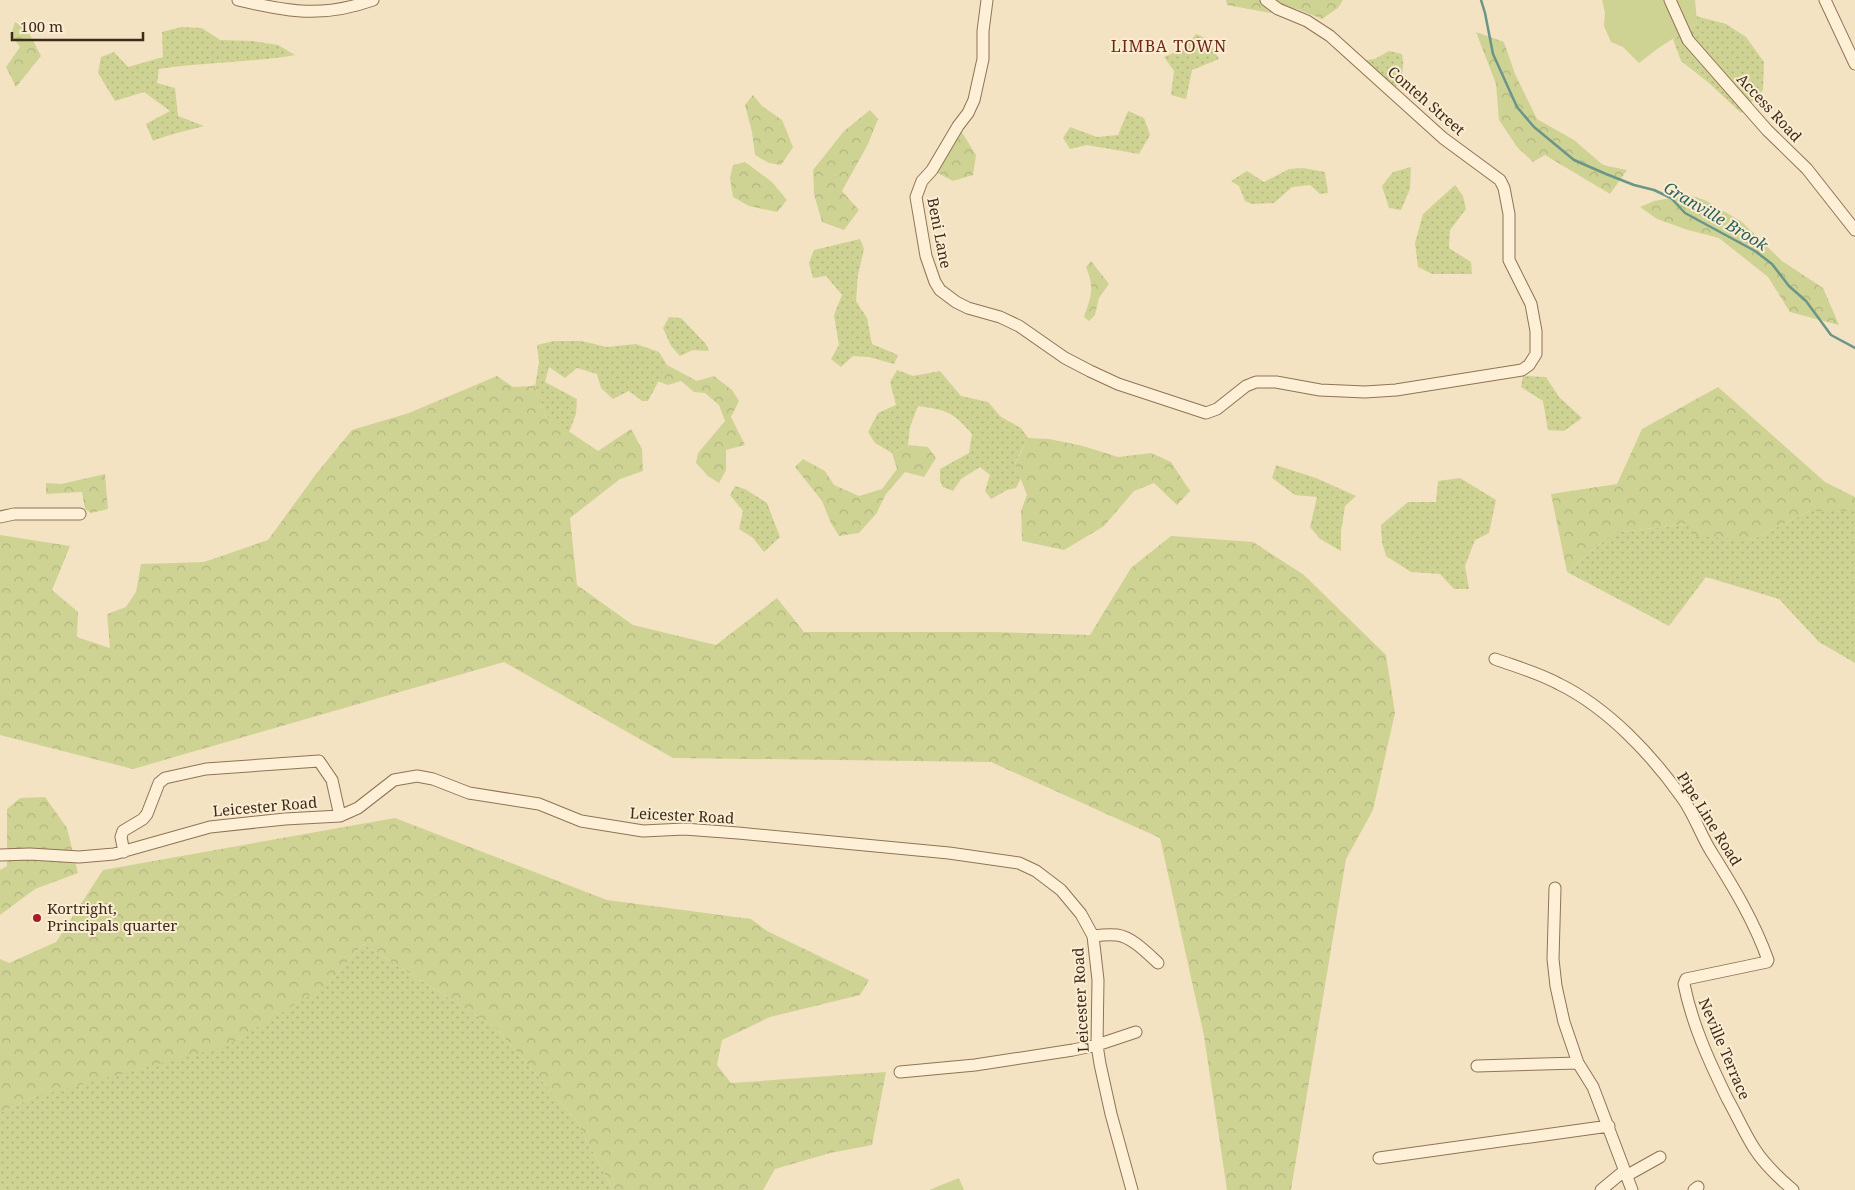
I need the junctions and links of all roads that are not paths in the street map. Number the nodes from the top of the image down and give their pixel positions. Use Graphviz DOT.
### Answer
graph roads {
  1 [pos="238,0"];
  2 [pos="373,0"];
  3 [pos="987,0"];
  4 [pos="1266,0"];
  5 [pos="1670,0"];
  6 [pos="1825,0"];
  7 [pos="1855,64"];
  8 [pos="1855,230"];
  9 [pos="1509,260"];
  10 [pos="80,514"];
  11 [pos="0,517"];
  12 [pos="1495,659"];
  13 [pos="340,816"];
  14 [pos="124,852"];
  15 [pos="0,855"];
  16 [pos="1733,884"];
  17 [pos="1555,888"];
  18 [pos="1093,936"];
  19 [pos="1158,963"];
  20 [pos="1136,1032"];
  21 [pos="1097,1045"];
  22 [pos="1578,1063"];
  23 [pos="1477,1066"];
  24 [pos="900,1072"];
  25 [pos="1609,1126"];
  26 [pos="1660,1157"];
  27 [pos="1379,1158"];
  28 [pos="1625,1173"];
  29 [pos="1132,1190"];
  30 [pos="1601,1190"];
  31 [pos="1632,1190"];
  32 [pos="1793,1190"];
  1 -- 2 [label="street"];
  3 -- 9 [label="street, Beni Lane"];
  4 -- 9 [label="street, Conteh Street"];
  5 -- 8 [label="street, Access Road"];
  6 -- 7 [label="street"];
  10 -- 11 [label="street"];
  12 -- 16 [label="street, Pipe Line Road"];
  13 -- 14 [label="street, Leicester Road"];
  13 -- 14 [label="street"];
  13 -- 18 [label="street, Leicester Road"];
  14 -- 15 [label="street, Leicester Road"];
  16 -- 32 [label="street, Neville Terrace"];
  17 -- 22 [label="street"];
  18 -- 19 [label="street"];
  18 -- 21 [label="street, Leicester Road"];
  20 -- 21 [label="street"];
  21 -- 24 [label="street"];
  21 -- 29 [label="street, Leicester Road"];
  22 -- 23 [label="street"];
  22 -- 25 [label="street"];
  25 -- 27 [label="street"];
  25 -- 28 [label="street"];
  26 -- 28 [label="street"];
  28 -- 30 [label="street"];
  28 -- 31 [label="street"];
}
